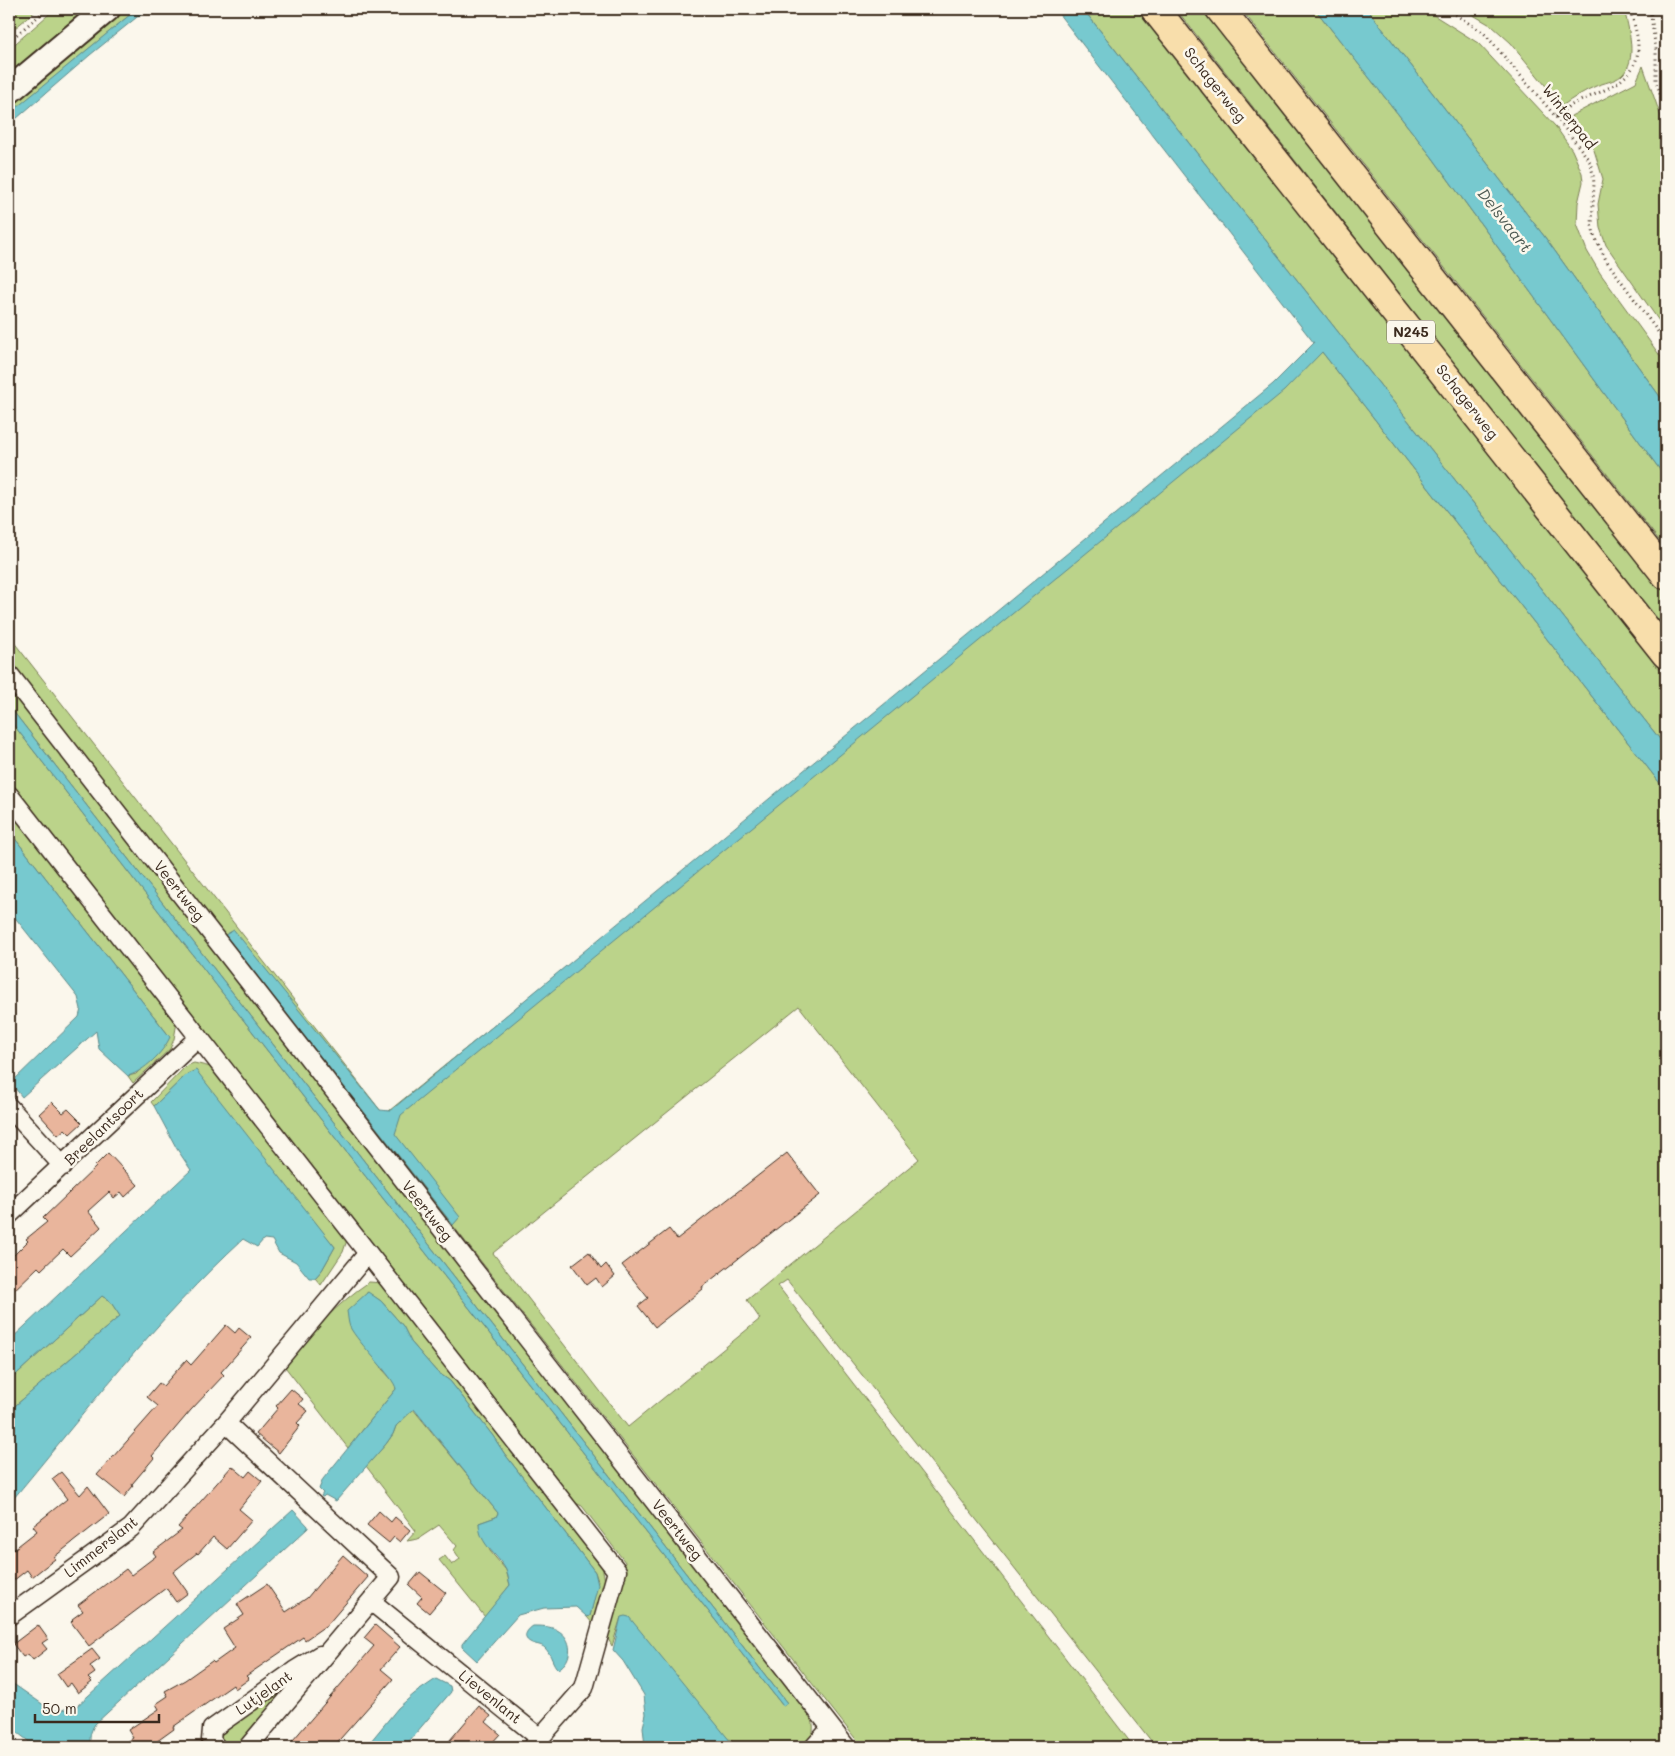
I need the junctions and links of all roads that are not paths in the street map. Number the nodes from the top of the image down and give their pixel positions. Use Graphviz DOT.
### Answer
graph roads {
  1 [pos="107,9"];
  2 [pos="1155,9"];
  3 [pos="1220,9"];
  4 [pos="9,91"];
  5 [pos="1666,575"];
  6 [pos="1666,654"];
  7 [pos="9,674"];
  8 [pos="9,795"];
  9 [pos="199,1037"];
  10 [pos="9,1107"];
  11 [pos="63,1166"];
  12 [pos="9,1215"];
  13 [pos="368,1253"];
  14 [pos="226,1423"];
  15 [pos="372,1602"];
  16 [pos="9,1616"];
  17 [pos="333,1647"];
  18 [pos="831,1728"];
  19 [pos="537,1743"];
  20 [pos="216,1747"];
  21 [pos="248,1747"];
  22 [pos="814,1747"];
  23 [pos="846,1747"];
  1 -- 4 [label="street"];
  2 -- 6 [label="main road, Schagerweg / N245"];
  3 -- 5 [label="main road"];
  7 -- 18 [label="street, Veertweg"];
  8 -- 9 [label="street"];
  9 -- 11 [label="street, Breelantsoort"];
  9 -- 13 [label="street"];
  10 -- 11 [label="street"];
  11 -- 12 [label="street, Breelantsoort"];
  13 -- 14 [label="street, Limmerslant"];
  13 -- 19 [label="street"];
  14 -- 15 [label="street, Lutjelant"];
  14 -- 16 [label="street, Limmerslant"];
  15 -- 17 [label="street, Lutjelant"];
  15 -- 19 [label="street, Lievenlant"];
  17 -- 20 [label="street, Lutjelant"];
  17 -- 21 [label="street, Lutjelant"];
  18 -- 22 [label="street"];
  18 -- 23 [label="street, Veertweg"];
}
